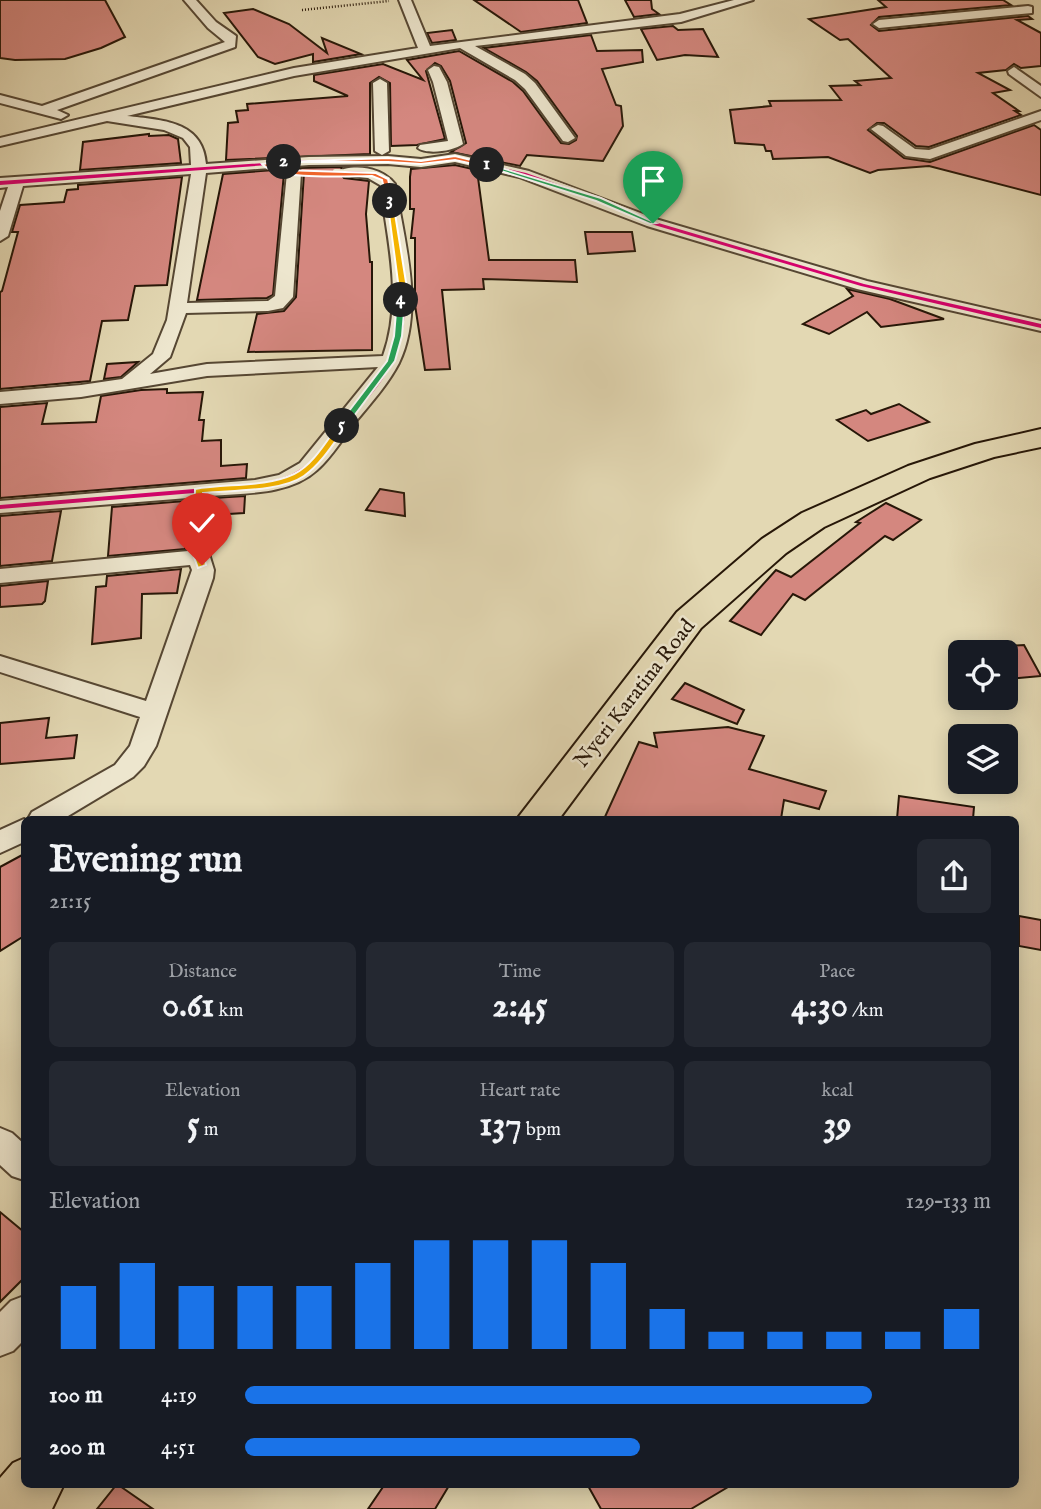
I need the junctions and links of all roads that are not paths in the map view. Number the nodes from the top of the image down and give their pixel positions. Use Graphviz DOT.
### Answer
graph roads {
  1 [pos="190,0"];
  2 [pos="405,0"];
  3 [pos="747,0"];
  4 [pos="1015,0"];
  5 [pos="1028,9"];
  6 [pos="1041,18"];
  7 [pos="878,24"];
  8 [pos="462,44"];
  9 [pos="425,49"];
  10 [pos="434,70"];
  11 [pos="1014,71"];
  12 [pos="380,83"];
  13 [pos="1041,93"];
  14 [pos="0,99"];
  15 [pos="44,110"];
  16 [pos="1041,115"];
  17 [pos="100,117"];
  18 [pos="82,121"];
  19 [pos="878,129"];
  20 [pos="568,138"];
  21 [pos="0,142"];
  22 [pos="382,151"];
  23 [pos="320,161"];
  24 [pos="265,164"];
  25 [pos="199,168"];
  26 [pos="294,173"];
  27 [pos="8,182"];
  28 [pos="0,236"];
  29 [pos="178,308"];
  30 [pos="1041,326"];
  31 [pos="161,357"];
  32 [pos="391,361"];
  33 [pos="193,372"];
  34 [pos="126,383"];
  35 [pos="0,398"];
  36 [pos="1041,438"];
  37 [pos="198,491"];
  38 [pos="0,507"];
  39 [pos="199,557"];
  40 [pos="0,576"];
  41 [pos="0,664"];
  42 [pos="155,713"];
  43 [pos="47,816"];
  44 [pos="539,816"];
  45 [pos="21,831"];
  46 [pos="0,843"];
  47 [pos="0,1143"];
  48 [pos="21,1162"];
  49 [pos="21,1317"];
  50 [pos="0,1338"];
  51 [pos="31,1488"];
  52 [pos="13,1509"];
  1 -- 15 [label="street"];
  2 -- 9 [label="street"];
  3 -- 8 [label="street"];
  4 -- 5 [label="street"];
  5 -- 6 [label="street"];
  5 -- 7 [label="street"];
  8 -- 9 [label="street"];
  8 -- 20 [label="street"];
  9 -- 17 [label="street"];
  10 -- 22 [label="street"];
  11 -- 13 [label="street"];
  12 -- 22 [label="street"];
  14 -- 15 [label="street"];
  15 -- 18 [label="street"];
  16 -- 19 [label="street"];
  17 -- 18 [label="street"];
  17 -- 25 [label="street"];
  18 -- 21 [label="street"];
  22 -- 23 [label="street"];
  23 -- 24 [label="street"];
  23 -- 30 [label="street"];
  24 -- 25 [label="street"];
  24 -- 26 [label="street"];
  25 -- 27 [label="street"];
  25 -- 29 [label="street"];
  26 -- 29 [label="street"];
  26 -- 32 [label="street"];
  27 -- 28 [label="street"];
  29 -- 31 [label="street"];
  31 -- 33 [label="street"];
  31 -- 34 [label="street"];
  32 -- 33 [label="street"];
  32 -- 37 [label="street"];
  33 -- 34 [label="street"];
  34 -- 35 [label="street"];
  36 -- 44 [label="highway, Nyeri Karatina Road"];
  37 -- 38 [label="street"];
  37 -- 39 [label="street"];
  39 -- 40 [label="street"];
  39 -- 42 [label="street"];
  41 -- 42 [label="street"];
  42 -- 43 [label="street"];
  45 -- 46 [label="street"];
  47 -- 48 [label="street"];
  49 -- 50 [label="street"];
  51 -- 52 [label="highway"];
}
